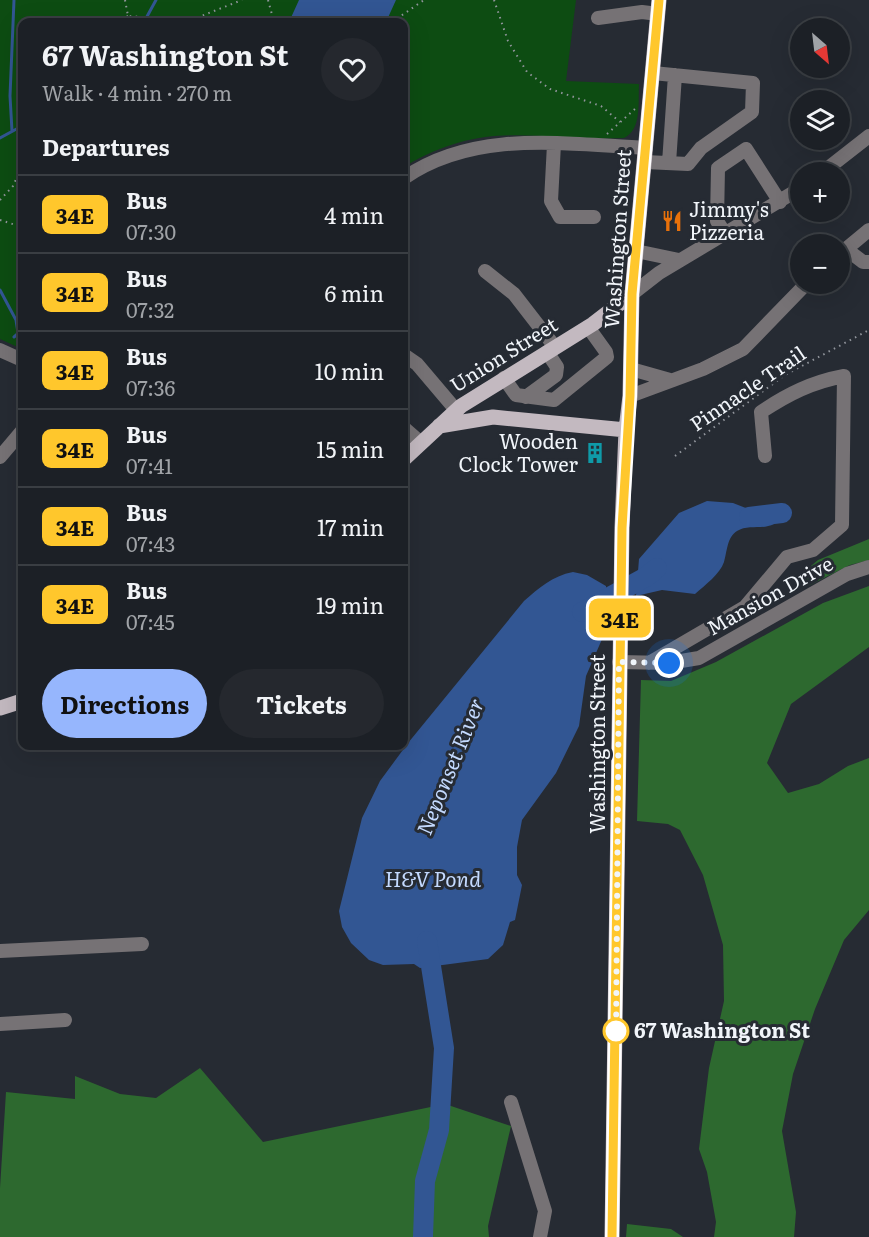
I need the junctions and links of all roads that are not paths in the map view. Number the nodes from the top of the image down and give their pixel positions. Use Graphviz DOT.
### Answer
graph roads {
  1 [pos="658,7"];
  2 [pos="598,18"];
  3 [pos="652,73"];
  4 [pos="675,75"];
  5 [pos="869,136"];
  6 [pos="554,144"];
  7 [pos="645,155"];
  8 [pos="836,162"];
  9 [pos="669,163"];
  10 [pos="408,176"];
  11 [pos="790,195"];
  12 [pos="780,202"];
  13 [pos="594,217"];
  14 [pos="869,230"];
  15 [pos="726,235"];
  16 [pos="850,245"];
  17 [pos="636,251"];
  18 [pos="850,255"];
  19 [pos="679,260"];
  20 [pos="869,262"];
  21 [pos="485,271"];
  22 [pos="632,294"];
  23 [pos="796,294"];
  24 [pos="588,327"];
  25 [pos="0,350"];
  26 [pos="551,350"];
  27 [pos="18,358"];
  28 [pos="408,358"];
  29 [pos="631,369"];
  30 [pos="504,378"];
  31 [pos="670,380"];
  32 [pos="630,396"];
  33 [pos="526,397"];
  34 [pos="456,410"];
  35 [pos="439,426"];
  36 [pos="626,430"];
  37 [pos="408,432"];
  38 [pos="18,436"];
  39 [pos="420,442"];
  40 [pos="408,455"];
  41 [pos="765,456"];
  42 [pos="0,457"];
  43 [pos="869,567"];
  44 [pos="619,662"];
  45 [pos="649,663"];
  46 [pos="18,702"];
  47 [pos="0,708"];
  48 [pos="142,944"];
  49 [pos="0,951"];
  50 [pos="65,1020"];
  51 [pos="0,1024"];
  52 [pos="511,1102"];
  53 [pos="540,1237"];
  54 [pos="612,1237"];
  1 -- 2 [label="street"];
  1 -- 3 [label="main road, Washington Street"];
  3 -- 4 [label="street"];
  3 -- 7 [label="main road, Washington Street"];
  4 -- 9 [label="street"];
  4 -- 9 [label="street"];
  5 -- 8 [label="street"];
  6 -- 7 [label="street"];
  6 -- 10 [label="street"];
  6 -- 13 [label="street"];
  7 -- 9 [label="street"];
  7 -- 17 [label="main road, Washington Street"];
  11 -- 12 [label="street"];
  12 -- 15 [label="street"];
  12 -- 15 [label="street"];
  14 -- 16 [label="street"];
  15 -- 19 [label="street"];
  17 -- 19 [label="street"];
  17 -- 22 [label="main road, Washington Street"];
  18 -- 20 [label="street"];
  19 -- 22 [label="street"];
  21 -- 26 [label="street"];
  22 -- 24 [label="main road, Union Street"];
  22 -- 29 [label="main road, Washington Street"];
  23 -- 31 [label="street"];
  24 -- 26 [label="main road, Union Street"];
  24 -- 33 [label="street"];
  25 -- 27 [label="street"];
  26 -- 30 [label="main road, Union Street"];
  26 -- 33 [label="street"];
  28 -- 34 [label="street"];
  29 -- 31 [label="street"];
  29 -- 32 [label="main road, Washington Street"];
  30 -- 33 [label="street"];
  30 -- 34 [label="main road, Union Street"];
  31 -- 32 [label="street"];
  32 -- 36 [label="main road, Washington Street"];
  34 -- 35 [label="main road, Union Street"];
  35 -- 36 [label="main road"];
  35 -- 39 [label="main road, Union Street"];
  36 -- 44 [label="main road, Washington Street"];
  37 -- 39 [label="street"];
  38 -- 42 [label="street"];
  39 -- 40 [label="main road, Union Street"];
  41 -- 45 [label="street"];
  43 -- 45 [label="street, Mansion Drive"];
  44 -- 45 [label="street, Mansion Drive"];
  44 -- 54 [label="main road, Washington Street"];
  46 -- 47 [label="main road"];
  48 -- 49 [label="street"];
  50 -- 51 [label="street"];
  52 -- 53 [label="street"];
}
